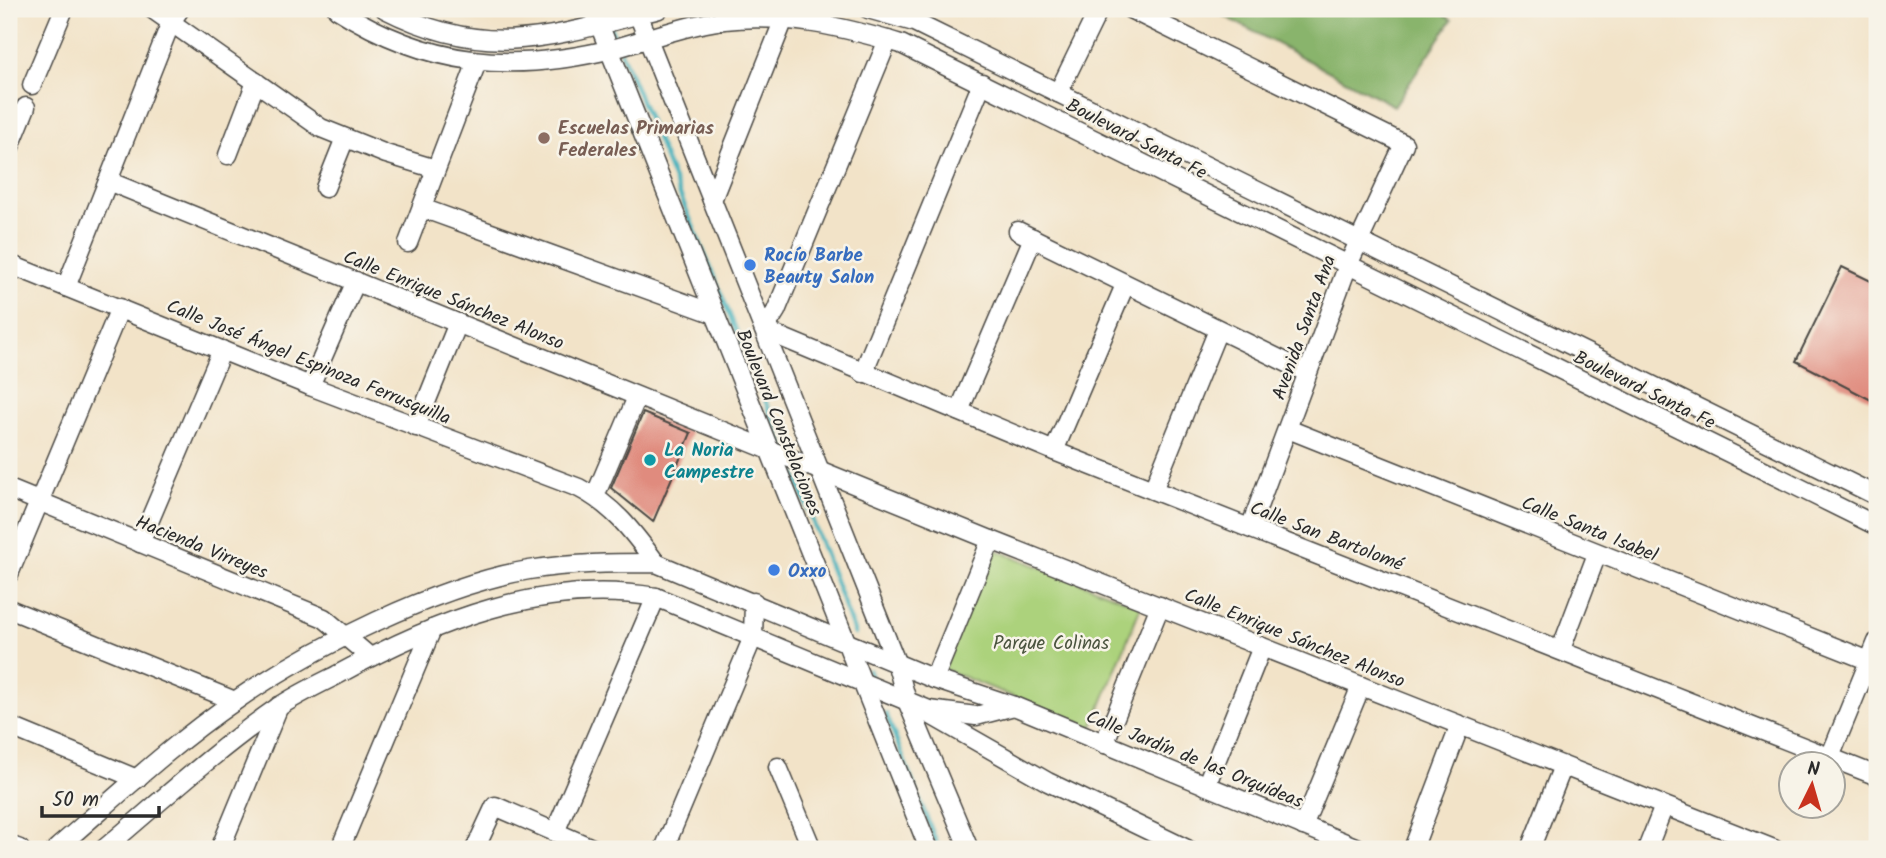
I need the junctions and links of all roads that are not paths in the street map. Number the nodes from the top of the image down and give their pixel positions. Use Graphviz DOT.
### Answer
graph roads {
  1 [pos="64,9"];
  2 [pos="152,9"];
  3 [pos="337,9"];
  4 [pos="385,9"];
  5 [pos="659,9"];
  6 [pos="868,9"];
  7 [pos="1099,9"];
  8 [pos="1130,9"];
  9 [pos="633,14"];
  10 [pos="176,15"];
  11 [pos="600,19"];
  12 [pos="784,19"];
  13 [pos="642,39"];
  14 [pos="888,40"];
  15 [pos="614,48"];
  16 [pos="477,62"];
  17 [pos="256,82"];
  18 [pos="982,83"];
  19 [pos="32,85"];
  20 [pos="1058,93"];
  21 [pos="26,107"];
  22 [pos="345,138"];
  23 [pos="9,147"];
  24 [pos="228,155"];
  25 [pos="436,169"];
  26 [pos="108,181"];
  27 [pos="325,188"];
  28 [pos="712,200"];
  29 [pos="422,208"];
  30 [pos="1358,242"];
  31 [pos="408,243"];
  32 [pos="1348,265"];
  33 [pos="10,269"];
  34 [pos="356,281"];
  35 [pos="1125,285"];
  36 [pos="66,288"];
  37 [pos="120,308"];
  38 [pos="715,314"];
  39 [pos="458,323"];
  40 [pos="764,330"];
  41 [pos="1218,330"];
  42 [pos="222,350"];
  43 [pos="1306,372"];
  44 [pos="863,373"];
  45 [pos="310,386"];
  46 [pos="637,397"];
  47 [pos="959,411"];
  48 [pos="415,427"];
  49 [pos="1288,429"];
  50 [pos="776,451"];
  51 [pos="1054,451"];
  52 [pos="818,468"];
  53 [pos="9,489"];
  54 [pos="1153,490"];
  55 [pos="594,496"];
  56 [pos="1877,496"];
  57 [pos="39,502"];
  58 [pos="1877,527"];
  59 [pos="1250,528"];
  60 [pos="991,540"];
  61 [pos="140,543"];
  62 [pos="1597,554"];
  63 [pos="656,563"];
  64 [pos="9,574"];
  65 [pos="656,597"];
  66 [pos="754,602"];
  67 [pos="1160,606"];
  68 [pos="9,608"];
  69 [pos="432,629"];
  70 [pos="348,636"];
  71 [pos="752,637"];
  72 [pos="844,639"];
  73 [pos="1877,642"];
  74 [pos="1262,647"];
  75 [pos="1561,649"];
  76 [pos="370,657"];
  77 [pos="896,662"];
  78 [pos="1873,663"];
  79 [pos="934,679"];
  80 [pos="864,684"];
  81 [pos="1361,686"];
  82 [pos="235,701"];
  83 [pos="907,701"];
  84 [pos="279,706"];
  85 [pos="1014,706"];
  86 [pos="1460,725"];
  87 [pos="9,726"];
  88 [pos="1104,744"];
  89 [pos="1813,750"];
  90 [pos="1833,750"];
  91 [pos="1848,764"];
  92 [pos="1563,766"];
  93 [pos="778,767"];
  94 [pos="1877,776"];
  95 [pos="137,779"];
  96 [pos="1206,786"];
  97 [pos="1664,806"];
  98 [pos="1303,826"];
  99 [pos="555,832"];
  100 [pos="9,845"];
  101 [pos="1766,848"];
  102 [pos="20,849"];
  103 [pos="56,849"];
  104 [pos="104,849"];
  105 [pos="220,849"];
  106 [pos="340,849"];
  107 [pos="475,849"];
  108 [pos="594,849"];
  109 [pos="664,849"];
  110 [pos="812,849"];
  111 [pos="929,849"];
  112 [pos="969,849"];
  113 [pos="1188,849"];
  114 [pos="1360,849"];
  115 [pos="1413,849"];
  116 [pos="1530,849"];
  117 [pos="1647,849"];
  1 -- 19 [label="street"];
  2 -- 10 [label="street"];
  3 -- 16 [label="street, Boulevard Santa Fe"];
  4 -- 11 [label="street"];
  5 -- 9 [label="street"];
  6 -- 20 [label="street, Boulevard Santa Fe"];
  7 -- 20 [label="street"];
  8 -- 30 [label="street, Avenida Santa Ana"];
  9 -- 11 [label="street"];
  9 -- 13 [label="street, Boulevard Constelaciones"];
  10 -- 17 [label="street"];
  10 -- 26 [label="street"];
  11 -- 15 [label="street, Boulevard Constelaciones"];
  12 -- 13 [label="street, Boulevard Santa Fe"];
  12 -- 14 [label="street, Boulevard Santa Fe"];
  12 -- 28 [label="street"];
  13 -- 15 [label="street, Boulevard Santa Fe"];
  13 -- 28 [label="street, Boulevard Constelaciones"];
  14 -- 18 [label="street, Boulevard Santa Fe"];
  14 -- 40 [label="street"];
  15 -- 16 [label="street, Boulevard Santa Fe"];
  15 -- 38 [label="street, Boulevard Constelaciones"];
  16 -- 25 [label="street"];
  17 -- 22 [label="street"];
  17 -- 24 [label="street"];
  18 -- 32 [label="street, Boulevard Santa Fe"];
  18 -- 44 [label="street"];
  20 -- 30 [label="street, Boulevard Santa Fe"];
  21 -- 23 [label="street"];
  22 -- 25 [label="street"];
  22 -- 27 [label="street"];
  25 -- 29 [label="street"];
  26 -- 34 [label="street, Calle Enrique Sánchez Alonso"];
  26 -- 36 [label="street"];
  28 -- 40 [label="street, Boulevard Constelaciones"];
  29 -- 31 [label="street"];
  29 -- 38 [label="street"];
  30 -- 32 [label="street, Avenida Santa Ana"];
  30 -- 56 [label="street, Boulevard Santa Fe"];
  32 -- 43 [label="street, Avenida Santa Ana"];
  32 -- 58 [label="street, Boulevard Santa Fe"];
  33 -- 36 [label="street, Calle José Ángel Espinoza Ferrusquilla"];
  34 -- 39 [label="street, Calle Enrique Sánchez Alonso"];
  34 -- 45 [label="street"];
  35 -- 41 [label="street"];
  35 -- 47 [label="street"];
  35 -- 51 [label="street"];
  36 -- 37 [label="street, Calle José Ángel Espinoza Ferrusquilla"];
  37 -- 42 [label="street, Calle José Ángel Espinoza Ferrusquilla"];
  37 -- 57 [label="street"];
  38 -- 50 [label="street, Boulevard Constelaciones"];
  39 -- 46 [label="street, Calle Enrique Sánchez Alonso"];
  39 -- 48 [label="street"];
  40 -- 44 [label="street, Calle San Bartolomé"];
  40 -- 52 [label="street, Boulevard Constelaciones"];
  41 -- 43 [label="street"];
  41 -- 54 [label="street"];
  42 -- 45 [label="street, Calle José Ángel Espinoza Ferrusquilla"];
  42 -- 61 [label="street"];
  43 -- 49 [label="street, Avenida Santa Ana"];
  44 -- 47 [label="street, Calle San Bartolomé"];
  45 -- 48 [label="street, Calle José Ángel Espinoza Ferrusquilla"];
  46 -- 50 [label="street, Calle Enrique Sánchez Alonso"];
  46 -- 55 [label="street"];
  47 -- 51 [label="street, Calle San Bartolomé"];
  48 -- 55 [label="street, Calle José Ángel Espinoza Ferrusquilla"];
  49 -- 59 [label="street, Avenida Santa Ana"];
  49 -- 62 [label="street, Calle Santa Isabel"];
  50 -- 52 [label="street, Calle Enrique Sánchez Alonso"];
  50 -- 72 [label="street, Boulevard Constelaciones"];
  51 -- 54 [label="street, Calle San Bartolomé"];
  52 -- 60 [label="street, Calle Enrique Sánchez Alonso"];
  52 -- 77 [label="street, Boulevard Constelaciones"];
  53 -- 57 [label="street, Hacienda Virreyes"];
  54 -- 59 [label="street, Calle San Bartolomé"];
  55 -- 63 [label="street, Calle José Ángel Espinoza Ferrusquilla"];
  57 -- 61 [label="street, Hacienda Virreyes"];
  57 -- 64 [label="street"];
  59 -- 75 [label="street, Calle San Bartolomé"];
  60 -- 67 [label="street, Calle Enrique Sánchez Alonso"];
  60 -- 79 [label="street"];
  61 -- 70 [label="street, Hacienda Virreyes"];
  62 -- 75 [label="street"];
  62 -- 78 [label="street, Calle Santa Isabel"];
  63 -- 66 [label="street, Calle Jardín de las Orquídeas"];
  63 -- 70 [label="street"];
  65 -- 69 [label="street"];
  65 -- 71 [label="street"];
  65 -- 99 [label="street"];
  66 -- 71 [label="street"];
  66 -- 72 [label="street, Calle Jardín de las Orquídeas"];
  67 -- 74 [label="street, Calle Enrique Sánchez Alonso"];
  67 -- 88 [label="street"];
  68 -- 82 [label="street"];
  69 -- 76 [label="street"];
  69 -- 106 [label="street"];
  70 -- 76 [label="street, Hacienda Virreyes"];
  70 -- 82 [label="street"];
  71 -- 80 [label="street"];
  71 -- 109 [label="street"];
  72 -- 77 [label="street, Calle Jardín de las Orquídeas"];
  72 -- 80 [label="street, Boulevard Constelaciones"];
  73 -- 78 [label="street"];
  74 -- 81 [label="street, Calle Enrique Sánchez Alonso"];
  74 -- 96 [label="street"];
  75 -- 89 [label="street, Calle San Bartolomé"];
  76 -- 84 [label="street"];
  77 -- 79 [label="street, Calle Jardín de las Orquídeas"];
  77 -- 83 [label="street, Boulevard Constelaciones"];
  78 -- 90 [label="street"];
  79 -- 85 [label="street, Calle Jardín de las Orquídeas"];
  80 -- 83 [label="street"];
  80 -- 111 [label="street, Boulevard Constelaciones"];
  81 -- 86 [label="street, Calle Enrique Sánchez Alonso"];
  81 -- 98 [label="street"];
  82 -- 95 [label="street"];
  83 -- 85 [label="street"];
  83 -- 112 [label="street, Boulevard Constelaciones"];
  83 -- 113 [label="street"];
  84 -- 104 [label="street"];
  84 -- 105 [label="street"];
  85 -- 88 [label="street, Calle Jardín de las Orquídeas"];
  86 -- 92 [label="street, Calle Enrique Sánchez Alonso"];
  86 -- 115 [label="street"];
  87 -- 95 [label="street"];
  88 -- 96 [label="street, Calle Jardín de las Orquídeas"];
  91 -- 94 [label="street, Calle San Bartolomé"];
  92 -- 97 [label="street, Calle Enrique Sánchez Alonso"];
  92 -- 116 [label="street"];
  93 -- 110 [label="street"];
  95 -- 103 [label="street"];
  96 -- 98 [label="street, Calle Jardín de las Orquídeas"];
  97 -- 101 [label="street, Calle Enrique Sánchez Alonso"];
  97 -- 117 [label="street"];
  98 -- 114 [label="street, Calle Jardín de las Orquídeas"];
  99 -- 107 [label="street"];
  99 -- 108 [label="street"];
  100 -- 102 [label="street"];
}
